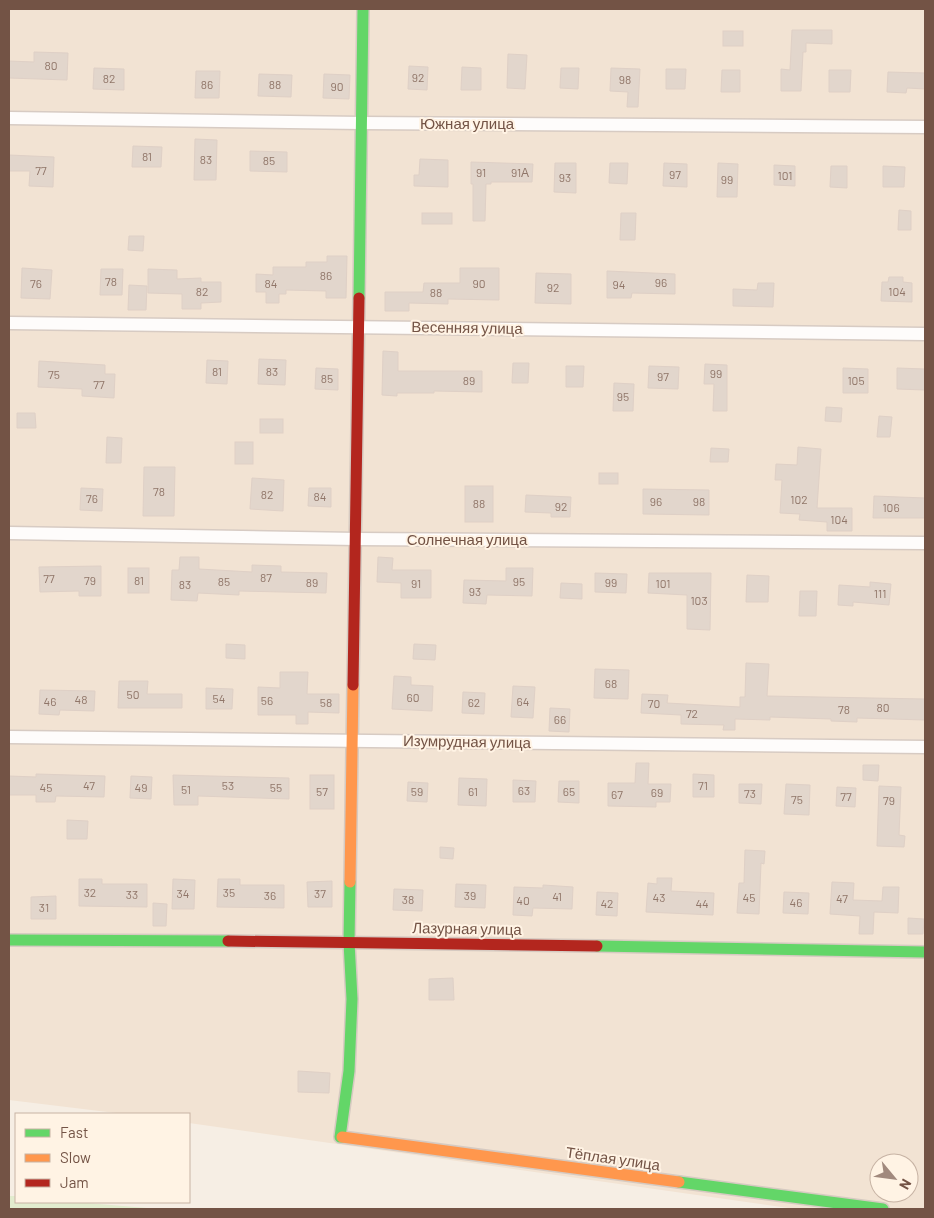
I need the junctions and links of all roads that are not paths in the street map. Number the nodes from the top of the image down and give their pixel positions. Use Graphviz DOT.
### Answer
graph roads {
  1 [pos="363,9"];
  2 [pos="9,118"];
  3 [pos="361,123"];
  4 [pos="925,127"];
  5 [pos="9,324"];
  6 [pos="357,326"];
  7 [pos="925,334"];
  8 [pos="9,533"];
  9 [pos="356,539"];
  10 [pos="925,543"];
  11 [pos="9,737"];
  12 [pos="352,740"];
  13 [pos="925,747"];
  14 [pos="9,940"];
  15 [pos="349,942"];
  16 [pos="925,952"];
  17 [pos="883,1209"];
  1 -- 3 [label="street"];
  2 -- 3 [label="street, Южная улица"];
  3 -- 4 [label="street, Южная улица"];
  3 -- 6 [label="street"];
  5 -- 6 [label="street, Весенняя улица"];
  6 -- 7 [label="street, Весенняя улица"];
  6 -- 9 [label="street"];
  8 -- 9 [label="street, Солнечная улица"];
  9 -- 10 [label="street, Солнечная улица"];
  9 -- 12 [label="street"];
  11 -- 12 [label="street, Изумрудная улица"];
  12 -- 13 [label="street, Изумрудная улица"];
  12 -- 15 [label="street"];
  14 -- 15 [label="street, Лазурная улица"];
  15 -- 16 [label="street, Лазурная улица"];
  15 -- 17 [label="street, Тёплая улица"];
}
